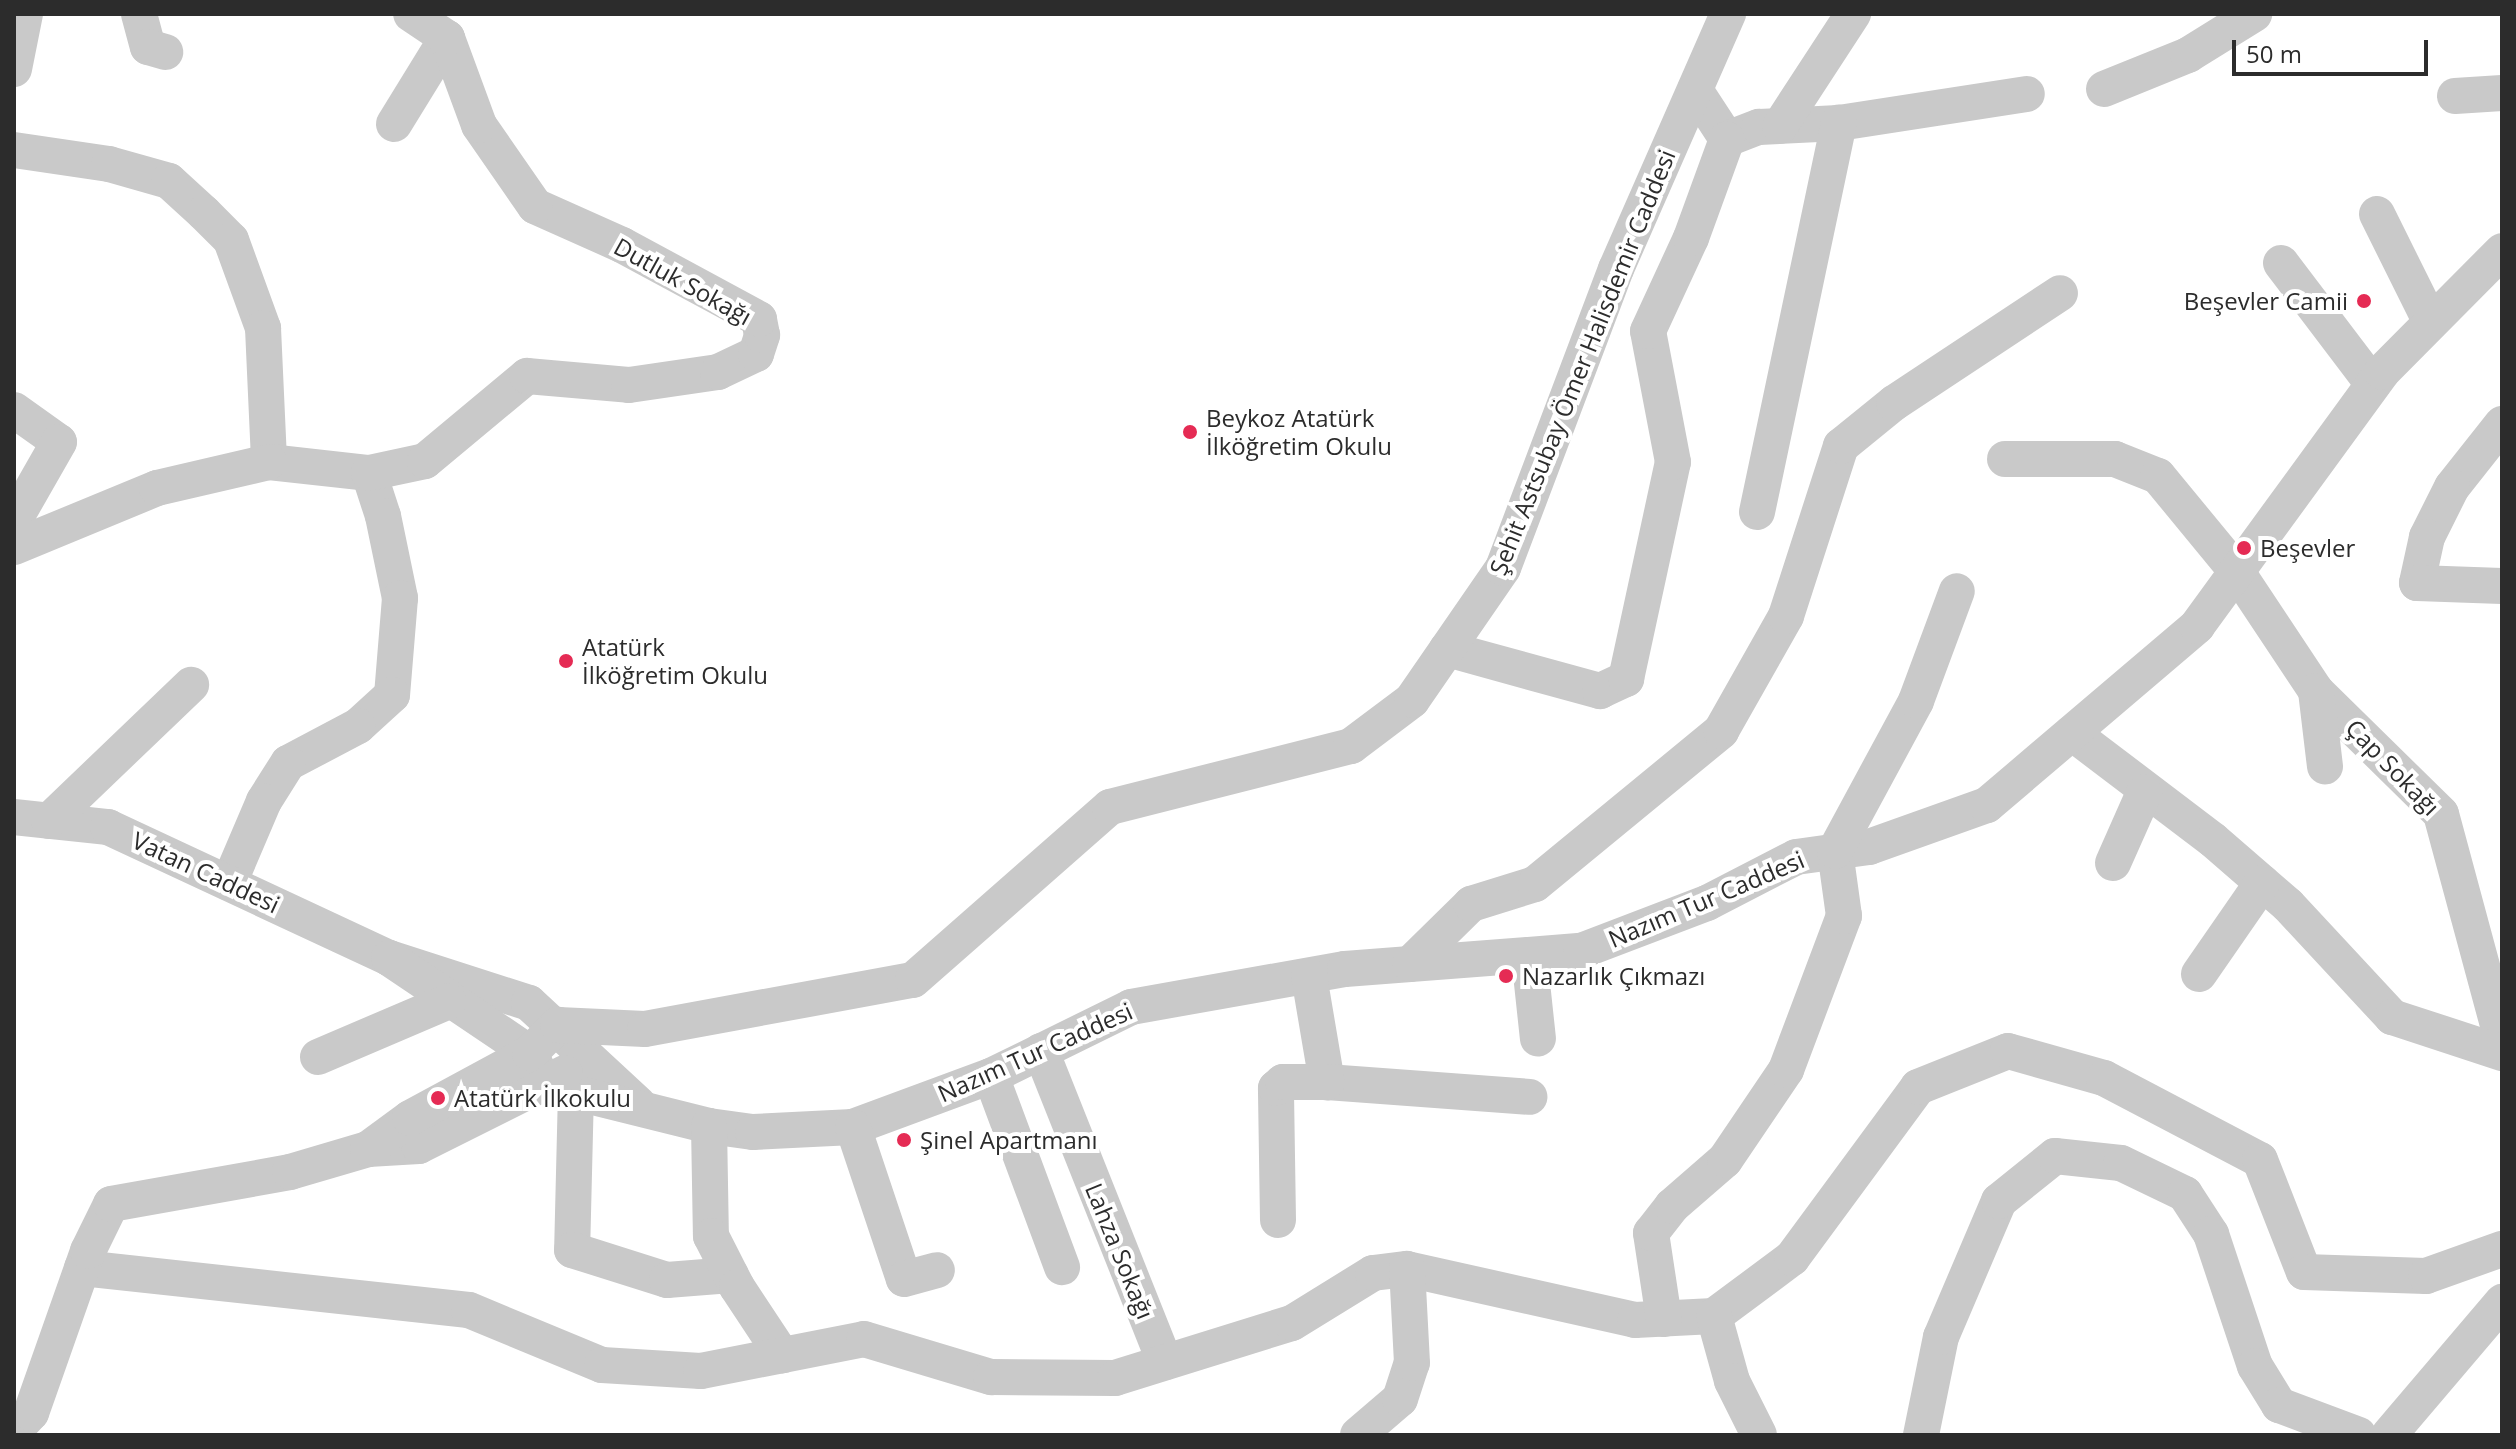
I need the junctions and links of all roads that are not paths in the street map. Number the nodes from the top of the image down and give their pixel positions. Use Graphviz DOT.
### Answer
graph roads {
  1 [pos="25,14"];
  2 [pos="139,14"];
  3 [pos="411,14"];
  4 [pos="1728,14"];
  5 [pos="1853,14"];
  6 [pos="2254,14"];
  7 [pos="447,38"];
  8 [pos="165,52"];
  9 [pos="14,69"];
  10 [pos="2104,89"];
  11 [pos="1695,90"];
  12 [pos="2502,93"];
  13 [pos="2027,94"];
  14 [pos="2455,96"];
  15 [pos="1839,123"];
  16 [pos="394,124"];
  17 [pos="1780,126"];
  18 [pos="1727,139"];
  19 [pos="14,150"];
  20 [pos="2377,214"];
  21 [pos="2502,251"];
  22 [pos="2281,263"];
  23 [pos="2060,293"];
  24 [pos="2430,321"];
  25 [pos="2373,384"];
  26 [pos="14,410"];
  27 [pos="2502,424"];
  28 [pos="2005,459"];
  29 [pos="269,462"];
  30 [pos="369,473"];
  31 [pos="1757,512"];
  32 [pos="14,521"];
  33 [pos="14,547"];
  34 [pos="2237,572"];
  35 [pos="2502,586"];
  36 [pos="1957,591"];
  37 [pos="1447,649"];
  38 [pos="191,685"];
  39 [pos="2316,691"];
  40 [pos="2072,733"];
  41 [pos="2325,766"];
  42 [pos="2144,793"];
  43 [pos="31,819"];
  44 [pos="1835,851"];
  45 [pos="2113,863"];
  46 [pos="229,883"];
  47 [pos="2262,883"];
  48 [pos="1529,955"];
  49 [pos="389,958"];
  50 [pos="1410,964"];
  51 [pos="2199,974"];
  52 [pos="1309,976"];
  53 [pos="449,1001"];
  54 [pos="558,1025"];
  55 [pos="645,1029"];
  56 [pos="1538,1039"];
  57 [pos="2502,1040"];
  58 [pos="1041,1051"];
  59 [pos="2502,1053"];
  60 [pos="318,1057"];
  61 [pos="560,1072"];
  62 [pos="991,1076"];
  63 [pos="1327,1082"];
  64 [pos="1529,1097"];
  65 [pos="642,1107"];
  66 [pos="709,1126"];
  67 [pos="853,1127"];
  68 [pos="1278,1220"];
  69 [pos="2502,1249"];
  70 [pos="1062,1267"];
  71 [pos="82,1268"];
  72 [pos="1407,1269"];
  73 [pos="937,1270"];
  74 [pos="731,1275"];
  75 [pos="2502,1302"];
  76 [pos="1714,1316"];
  77 [pos="1664,1319"];
  78 [pos="2487,1333"];
  79 [pos="782,1355"];
  80 [pos="1165,1362"];
  81 [pos="14,1431"];
  82 [pos="1358,1435"];
  83 [pos="1759,1435"];
  84 [pos="1921,1435"];
  85 [pos="2359,1435"];
  86 [pos="2389,1435"];
  1 -- 9 [label="street"];
  2 -- 8 [label="street"];
  3 -- 7 [label="street"];
  4 -- 11 [label="street, Şehit Astsubay Ömer Halisdemir Caddesi"];
  5 -- 17 [label="street"];
  6 -- 10 [label="street"];
  7 -- 16 [label="street"];
  7 -- 30 [label="street, Dutluk Sokağı"];
  11 -- 18 [label="street"];
  11 -- 37 [label="street, Şehit Astsubay Ömer Halisdemir Caddesi"];
  12 -- 14 [label="street"];
  13 -- 15 [label="street"];
  15 -- 17 [label="street"];
  15 -- 31 [label="street"];
  17 -- 18 [label="street"];
  18 -- 37 [label="street"];
  19 -- 29 [label="street"];
  20 -- 24 [label="street"];
  21 -- 24 [label="street, Nazım Tur Caddesi"];
  22 -- 25 [label="street"];
  23 -- 50 [label="street"];
  24 -- 25 [label="street, Nazım Tur Caddesi"];
  25 -- 34 [label="street, Nazım Tur Caddesi"];
  26 -- 32 [label="street"];
  27 -- 35 [label="street"];
  28 -- 34 [label="street, Çap Sokağı"];
  29 -- 30 [label="street"];
  29 -- 33 [label="street"];
  30 -- 46 [label="street"];
  34 -- 39 [label="street, Çap Sokağı"];
  34 -- 40 [label="street, Nazım Tur Caddesi"];
  36 -- 44 [label="street"];
  37 -- 55 [label="street, Şehit Astsubay Ömer Halisdemir Caddesi"];
  38 -- 43 [label="street"];
  39 -- 41 [label="street, Çap Sokağı"];
  39 -- 57 [label="street, Çap Sokağı"];
  40 -- 42 [label="street"];
  40 -- 44 [label="street, Nazım Tur Caddesi"];
  42 -- 45 [label="street"];
  42 -- 47 [label="street"];
  43 -- 46 [label="street, Vatan Caddesi"];
  44 -- 48 [label="street, Nazım Tur Caddesi"];
  44 -- 77 [label="street"];
  46 -- 49 [label="street, Vatan Caddesi"];
  47 -- 51 [label="street"];
  47 -- 59 [label="street"];
  48 -- 50 [label="street, Nazım Tur Caddesi"];
  48 -- 56 [label="street"];
  49 -- 53 [label="street, Vatan Caddesi"];
  49 -- 54 [label="street, Vatan Caddesi"];
  50 -- 52 [label="street, Nazım Tur Caddesi"];
  52 -- 58 [label="street, Nazım Tur Caddesi"];
  52 -- 63 [label="street"];
  53 -- 60 [label="street"];
  53 -- 61 [label="street, Vatan Caddesi"];
  54 -- 55 [label="street"];
  54 -- 61 [label="street"];
  55 -- 61 [label="street"];
  58 -- 62 [label="street, Nazım Tur Caddesi"];
  58 -- 80 [label="street, Lahza Sokağı"];
  61 -- 65 [label="street, Vatan Caddesi"];
  61 -- 71 [label="street"];
  61 -- 74 [label="street"];
  62 -- 67 [label="street, Nazım Tur Caddesi"];
  62 -- 70 [label="street"];
  63 -- 64 [label="street"];
  63 -- 68 [label="street"];
  65 -- 66 [label="street, Nazım Tur Caddesi"];
  66 -- 67 [label="street, Nazım Tur Caddesi"];
  66 -- 74 [label="street"];
  67 -- 73 [label="street"];
  69 -- 76 [label="street"];
  71 -- 79 [label="street"];
  71 -- 81 [label="street"];
  72 -- 77 [label="street"];
  72 -- 80 [label="street"];
  72 -- 82 [label="street"];
  74 -- 79 [label="street"];
  75 -- 78 [label="street"];
  76 -- 77 [label="street"];
  76 -- 83 [label="street"];
  78 -- 86 [label="street"];
  79 -- 80 [label="street"];
  84 -- 85 [label="street"];
}
